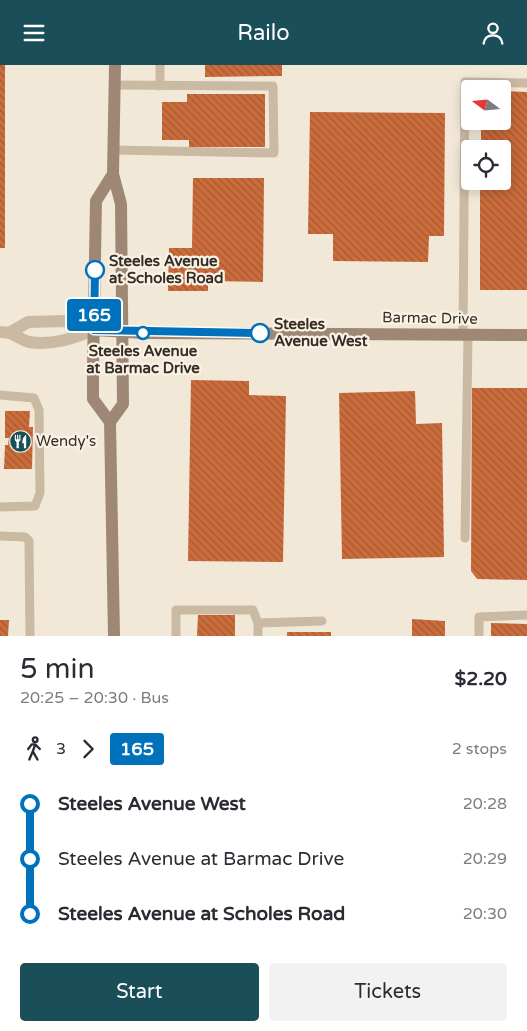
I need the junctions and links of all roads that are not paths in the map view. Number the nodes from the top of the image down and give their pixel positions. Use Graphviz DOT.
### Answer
graph roads {
  1 [pos="115,65"];
  2 [pos="160,65"];
  3 [pos="527,83"];
  4 [pos="115,85"];
  5 [pos="160,86"];
  6 [pos="114,150"];
  7 [pos="113,174"];
  8 [pos="94,330"];
  9 [pos="6,332"];
  10 [pos="122,332"];
  11 [pos="466,335"];
  12 [pos="527,335"];
  13 [pos="0,395"];
  14 [pos="110,422"];
  15 [pos="0,507"];
  16 [pos="0,536"];
  17 [pos="465,538"];
  18 [pos="527,615"];
  19 [pos="322,621"];
  20 [pos="258,623"];
  21 [pos="30,636"];
  22 [pos="114,636"];
  23 [pos="176,636"];
  24 [pos="258,636"];
  25 [pos="479,636"];
  1 -- 4 [label="main road"];
  2 -- 5 [label="lane"];
  3 -- 11 [label="lane"];
  4 -- 5 [label="lane"];
  4 -- 6 [label="main road"];
  5 -- 6 [label="lane"];
  6 -- 7 [label="main road"];
  7 -- 8 [label="main road"];
  7 -- 10 [label="main road"];
  8 -- 9 [label="street"];
  8 -- 9 [label="street"];
  8 -- 10 [label="main road, Barmac Drive"];
  8 -- 14 [label="main road"];
  10 -- 11 [label="main road, Barmac Drive"];
  10 -- 14 [label="main road"];
  11 -- 12 [label="main road, Barmac Drive"];
  11 -- 17 [label="lane"];
  13 -- 15 [label="lane"];
  14 -- 22 [label="main road"];
  16 -- 21 [label="lane"];
  18 -- 25 [label="lane"];
  19 -- 20 [label="lane"];
  20 -- 23 [label="lane"];
  20 -- 24 [label="lane"];
}
